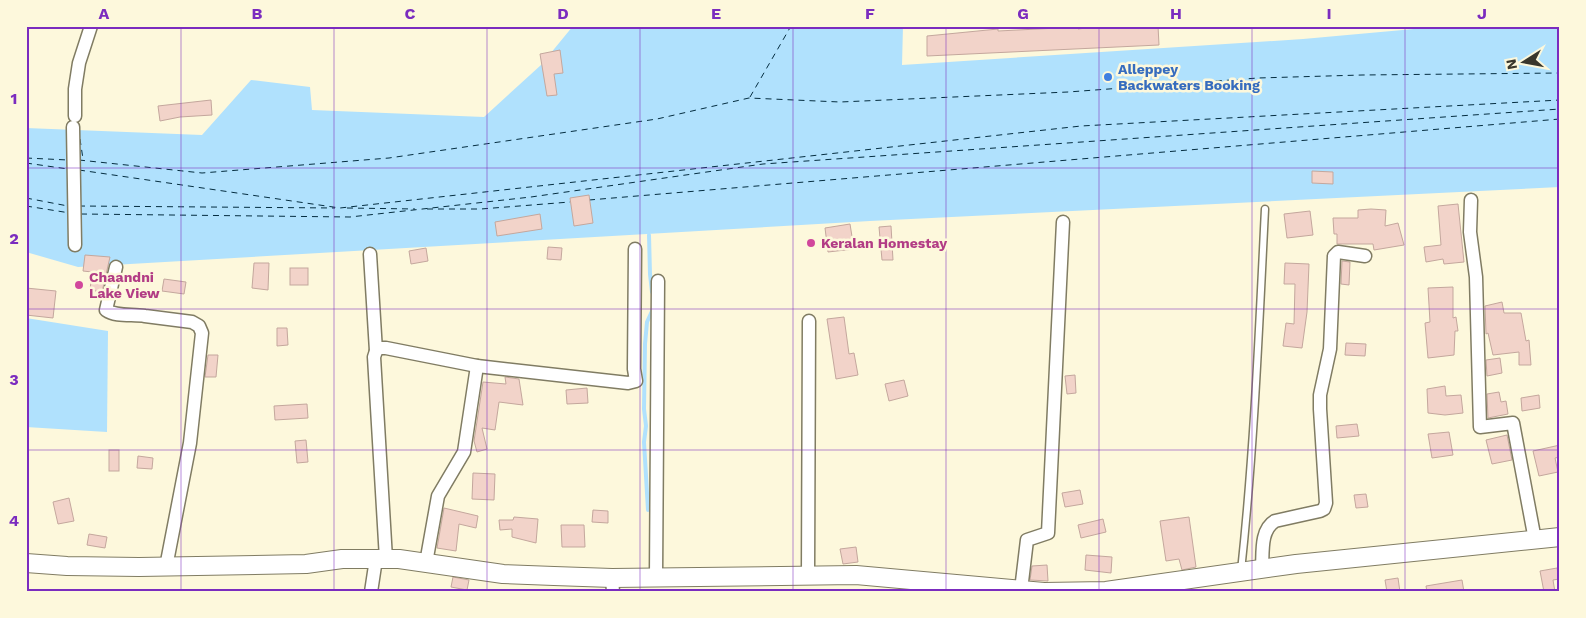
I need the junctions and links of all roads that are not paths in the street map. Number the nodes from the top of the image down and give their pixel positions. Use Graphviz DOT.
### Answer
graph roads {
  1 [pos="91,26"];
  2 [pos="1471,200"];
  3 [pos="1265,209"];
  4 [pos="1064,222"];
  5 [pos="75,245"];
  6 [pos="635,249"];
  7 [pos="370,254"];
  8 [pos="1365,256"];
  9 [pos="116,267"];
  10 [pos="658,281"];
  11 [pos="809,320"];
  12 [pos="376,351"];
  13 [pos="477,366"];
  14 [pos="1560,537"];
  15 [pos="1535,540"];
  16 [pos="381,559"];
  17 [pos="26,563"];
  18 [pos="426,563"];
  19 [pos="166,567"];
  20 [pos="1262,569"];
  21 [pos="1240,572"];
  22 [pos="808,576"];
  23 [pos="656,577"];
  24 [pos="613,585"];
  25 [pos="940,588"];
  26 [pos="1137,589"];
  27 [pos="1020,590"];
  28 [pos="371,592"];
  1 -- 5 [label="street"];
  2 -- 15 [label="street"];
  3 -- 21 [label="lane"];
  4 -- 27 [label="street"];
  6 -- 13 [label="street"];
  7 -- 12 [label="street"];
  8 -- 20 [label="street"];
  9 -- 19 [label="street"];
  10 -- 23 [label="street"];
  11 -- 22 [label="street"];
  12 -- 13 [label="street"];
  12 -- 16 [label="street"];
  13 -- 18 [label="street"];
  14 -- 15 [label="main road"];
  15 -- 20 [label="main road"];
  16 -- 18 [label="main road"];
  16 -- 19 [label="main road"];
  16 -- 28 [label="street"];
  17 -- 19 [label="main road"];
  18 -- 24 [label="main road"];
  20 -- 21 [label="main road"];
  21 -- 26 [label="main road"];
  22 -- 23 [label="main road"];
  22 -- 25 [label="main road"];
  23 -- 24 [label="main road"];
  25 -- 27 [label="main road"];
  26 -- 27 [label="main road"];
}
